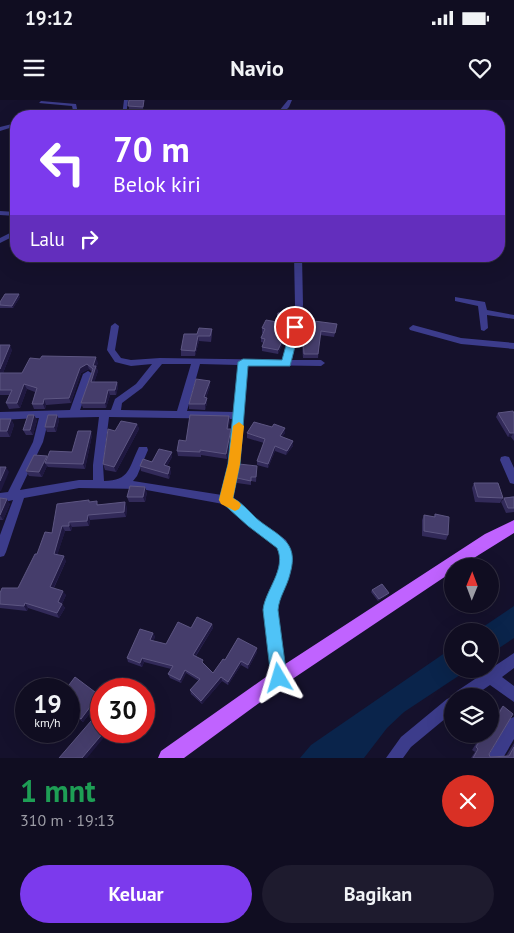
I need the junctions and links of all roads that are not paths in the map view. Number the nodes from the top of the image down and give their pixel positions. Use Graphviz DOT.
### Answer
graph roads {
  1 [pos="41,102"];
  2 [pos="74,102"];
  3 [pos="65,110"];
  4 [pos="298,262"];
  5 [pos="458,299"];
  6 [pos="484,312"];
  7 [pos="514,317"];
  8 [pos="115,326"];
  9 [pos="413,328"];
  10 [pos="484,328"];
  11 [pos="514,346"];
  12 [pos="160,361"];
  13 [pos="196,361"];
  14 [pos="243,362"];
  15 [pos="287,363"];
  16 [pos="321,363"];
  17 [pos="88,374"];
  18 [pos="74,413"];
  19 [pos="110,413"];
  20 [pos="45,415"];
  21 [pos="181,415"];
  22 [pos="0,416"];
  23 [pos="240,416"];
  24 [pos="143,450"];
  25 [pos="505,460"];
  26 [pos="514,480"];
  27 [pos="99,485"];
  28 [pos="116,486"];
  29 [pos="16,495"];
  30 [pos="0,498"];
  31 [pos="226,500"];
  32 [pos="514,526"];
  33 [pos="0,552"];
  34 [pos="514,660"];
  35 [pos="499,670"];
  36 [pos="279,678"];
  37 [pos="487,678"];
  38 [pos="493,678"];
  39 [pos="473,688"];
  40 [pos="514,695"];
  41 [pos="444,711"];
  42 [pos="514,724"];
  43 [pos="168,758"];
  44 [pos="394,758"];
  45 [pos="496,758"];
  1 -- 2 [label="street"];
  2 -- 3 [label="street"];
  4 -- 15 [label="street"];
  5 -- 6 [label="street"];
  6 -- 7 [label="street"];
  6 -- 10 [label="street"];
  8 -- 12 [label="street"];
  9 -- 11 [label="street"];
  12 -- 13 [label="street"];
  12 -- 19 [label="street"];
  13 -- 14 [label="street"];
  13 -- 21 [label="street"];
  14 -- 15 [label="street"];
  14 -- 23 [label="street"];
  15 -- 16 [label="street"];
  17 -- 18 [label="street"];
  18 -- 19 [label="street"];
  18 -- 20 [label="street"];
  19 -- 21 [label="street"];
  19 -- 27 [label="street"];
  20 -- 22 [label="street"];
  20 -- 29 [label="street"];
  21 -- 23 [label="street"];
  23 -- 31 [label="street"];
  24 -- 28 [label="street"];
  25 -- 26 [label="street"];
  27 -- 28 [label="street"];
  27 -- 29 [label="street"];
  28 -- 31 [label="street"];
  29 -- 30 [label="street"];
  29 -- 33 [label="street"];
  31 -- 36 [label="street"];
  32 -- 36 [label="main road"];
  34 -- 35 [label="street"];
  36 -- 43 [label="main road"];
  37 -- 39 [label="street"];
  38 -- 40 [label="street"];
  41 -- 44 [label="street"];
  42 -- 45 [label="street"];
}
